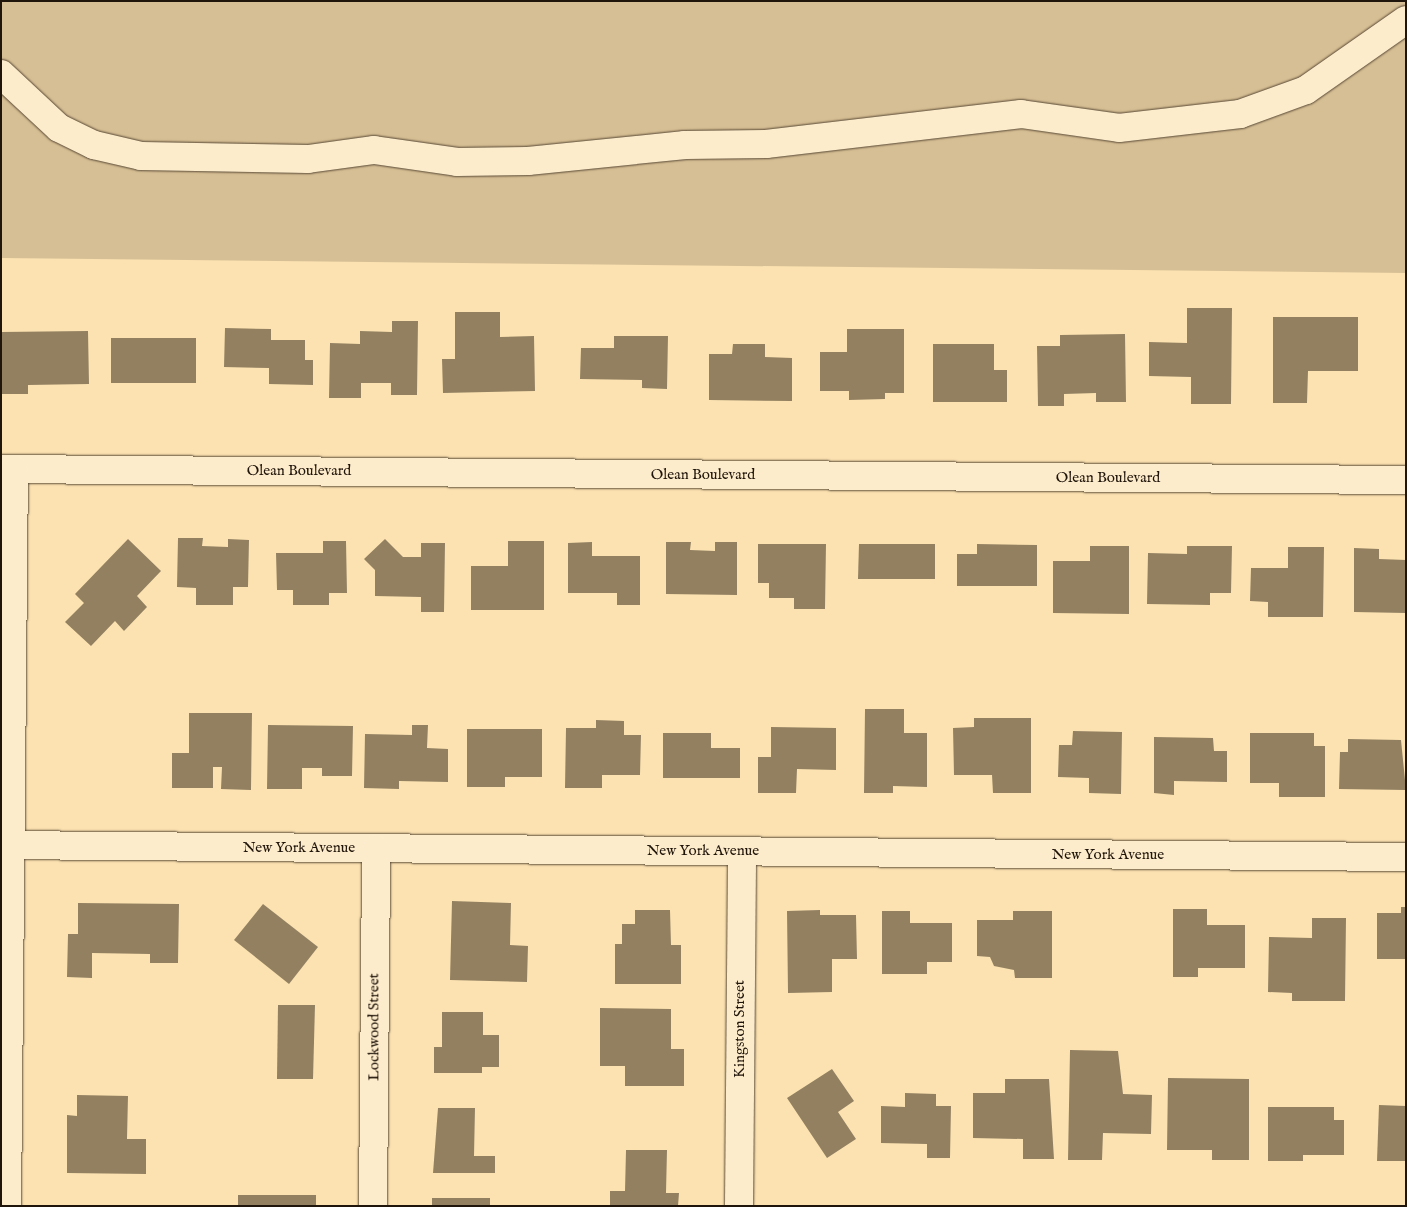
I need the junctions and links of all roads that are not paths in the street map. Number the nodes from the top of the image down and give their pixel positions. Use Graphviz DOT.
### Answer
graph roads {
  1 [pos="1406,20"];
  2 [pos="1,74"];
  3 [pos="8,469"];
  4 [pos="1406,480"];
  5 [pos="6,845"];
  6 [pos="376,849"];
  7 [pos="742,852"];
  8 [pos="1406,857"];
  9 [pos="7,1206"];
  10 [pos="373,1206"];
  11 [pos="738,1206"];
  1 -- 2 [label="street"];
  3 -- 4 [label="street, Olean Boulevard"];
  3 -- 5 [label="street"];
  5 -- 6 [label="street, New York Avenue"];
  5 -- 9 [label="street"];
  6 -- 7 [label="street, New York Avenue"];
  6 -- 10 [label="street, Lockwood Street"];
  7 -- 8 [label="street, New York Avenue"];
  7 -- 11 [label="street, Kingston Street"];
}
